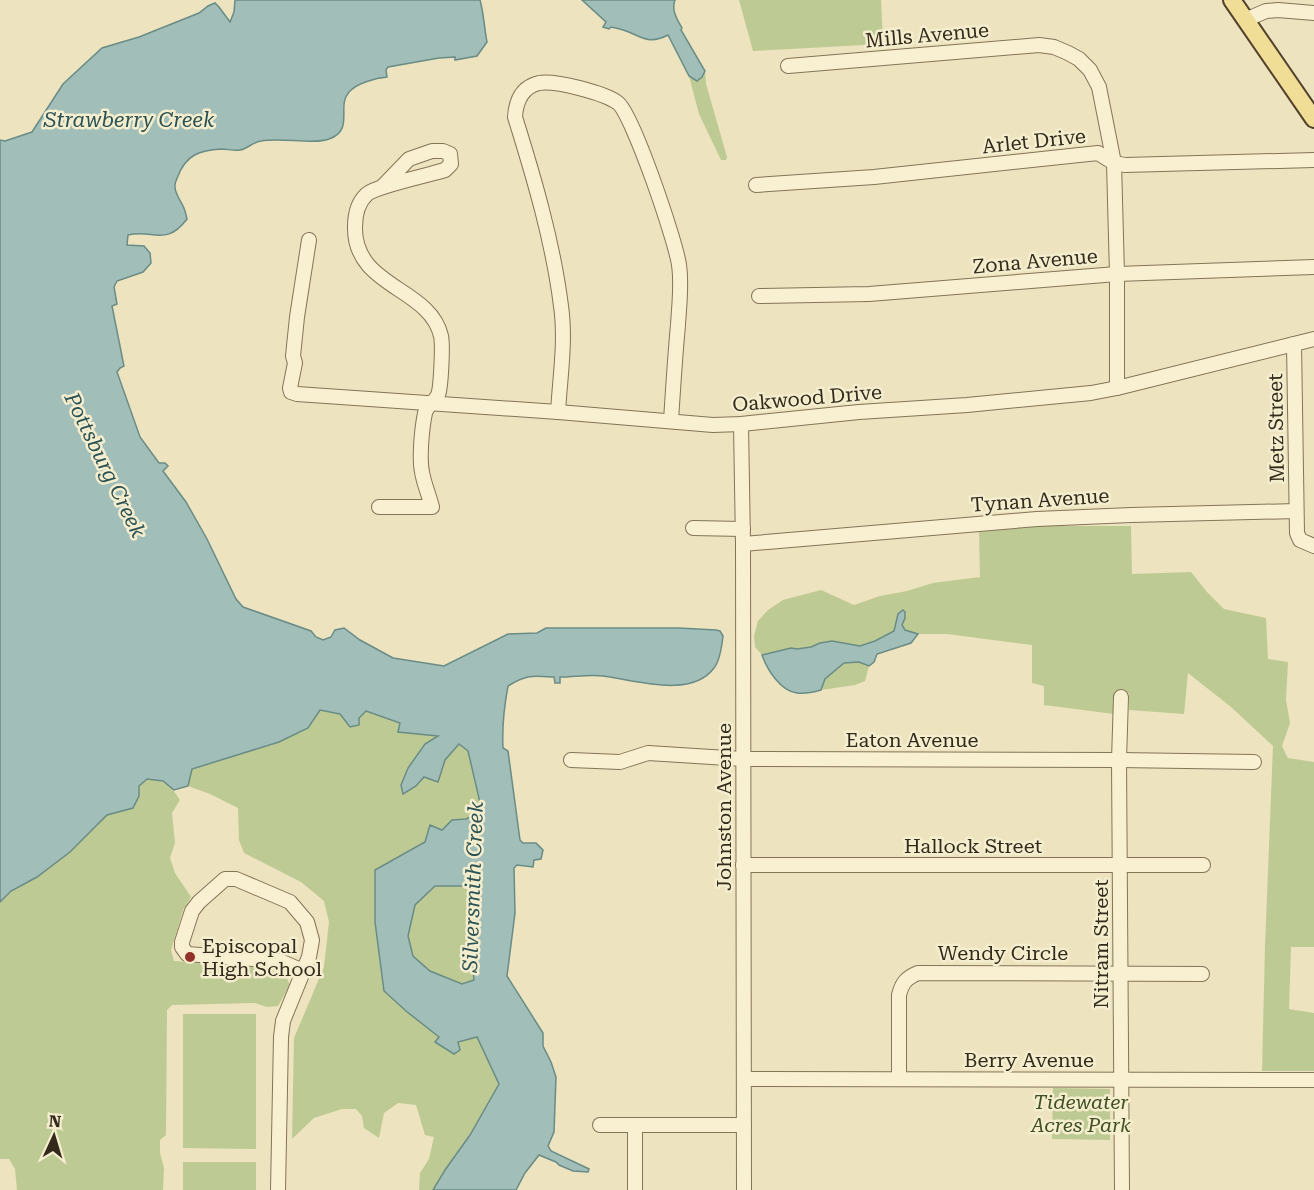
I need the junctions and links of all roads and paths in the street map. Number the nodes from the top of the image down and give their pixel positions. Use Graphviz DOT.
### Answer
graph roads {
  1 [pos="1232,0"];
  2 [pos="1314,13"];
  3 [pos="1245,20"];
  4 [pos="788,66"];
  5 [pos="1314,119"];
  6 [pos="1314,160"];
  7 [pos="1114,163"];
  8 [pos="756,185"];
  9 [pos="381,188"];
  10 [pos="309,240"];
  11 [pos="1314,267"];
  12 [pos="1117,274"];
  13 [pos="759,296"];
  14 [pos="1314,339"];
  15 [pos="1294,344"];
  16 [pos="1117,388"];
  17 [pos="431,403"];
  18 [pos="558,412"];
  19 [pos="670,421"];
  20 [pos="741,424"];
  21 [pos="379,507"];
  22 [pos="1296,511"];
  23 [pos="693,528"];
  24 [pos="743,529"];
  25 [pos="743,544"];
  26 [pos="1314,546"];
  27 [pos="1121,697"];
  28 [pos="571,759"];
  29 [pos="743,759"];
  30 [pos="1119,760"];
  31 [pos="1254,762"];
  32 [pos="743,865"];
  33 [pos="1203,865"];
  34 [pos="1120,866"];
  35 [pos="303,970"];
  36 [pos="1120,973"];
  37 [pos="1203,974"];
  38 [pos="745,1079"];
  39 [pos="899,1079"];
  40 [pos="1121,1080"];
  41 [pos="1314,1080"];
  42 [pos="600,1125"];
  43 [pos="635,1125"];
  44 [pos="744,1125"];
  45 [pos="278,1190"];
  46 [pos="635,1190"];
  47 [pos="744,1190"];
  48 [pos="1122,1190"];
  1 -- 3 [label="main road"];
  2 -- 3 [label="street"];
  3 -- 5 [label="main road"];
  4 -- 7 [label="street, Mills Avenue"];
  6 -- 7 [label="street, Arlet Drive"];
  7 -- 8 [label="street, Arlet Drive"];
  7 -- 12 [label="street"];
  9 -- 17 [label="street"];
  10 -- 17 [label="street, Oakwood Drive"];
  11 -- 12 [label="street, Zona Avenue"];
  12 -- 13 [label="street, Zona Avenue"];
  12 -- 16 [label="street"];
  14 -- 15 [label="street, Oakwood Drive"];
  15 -- 16 [label="street, Oakwood Drive"];
  15 -- 22 [label="street, Metz Street"];
  16 -- 20 [label="street, Oakwood Drive"];
  17 -- 18 [label="street, Oakwood Drive"];
  17 -- 21 [label="street"];
  18 -- 19 [label="street, Oakwood Drive"];
  18 -- 19 [label="street"];
  19 -- 20 [label="street, Oakwood Drive"];
  20 -- 24 [label="street, Johnston Avenue"];
  22 -- 25 [label="street, Tynan Avenue"];
  22 -- 26 [label="street"];
  23 -- 24 [label="street"];
  24 -- 25 [label="street, Johnston Avenue"];
  25 -- 29 [label="street, Johnston Avenue"];
  27 -- 30 [label="street, Nitram Street"];
  28 -- 29 [label="street, Eaton Avenue"];
  29 -- 30 [label="street, Eaton Avenue"];
  29 -- 32 [label="street, Johnston Avenue"];
  30 -- 31 [label="street, Eaton Avenue"];
  30 -- 34 [label="street, Nitram Street"];
  32 -- 34 [label="street, Hallock Street"];
  32 -- 38 [label="street, Johnston Avenue"];
  33 -- 34 [label="street, Hallock Street"];
  34 -- 36 [label="street, Nitram Street"];
  35 -- 35 [label="street"];
  35 -- 45 [label="street"];
  36 -- 37 [label="street, Wendy Circle"];
  36 -- 39 [label="street, Wendy Circle"];
  36 -- 40 [label="street, Nitram Street"];
  38 -- 39 [label="street, Berry Avenue"];
  38 -- 44 [label="street, Johnston Avenue"];
  39 -- 40 [label="street, Berry Avenue"];
  40 -- 41 [label="street, Berry Avenue"];
  40 -- 48 [label="street, Nitram Street"];
  42 -- 43 [label="street"];
  43 -- 44 [label="street"];
  43 -- 46 [label="street"];
  44 -- 47 [label="street, Johnston Avenue"];
}
